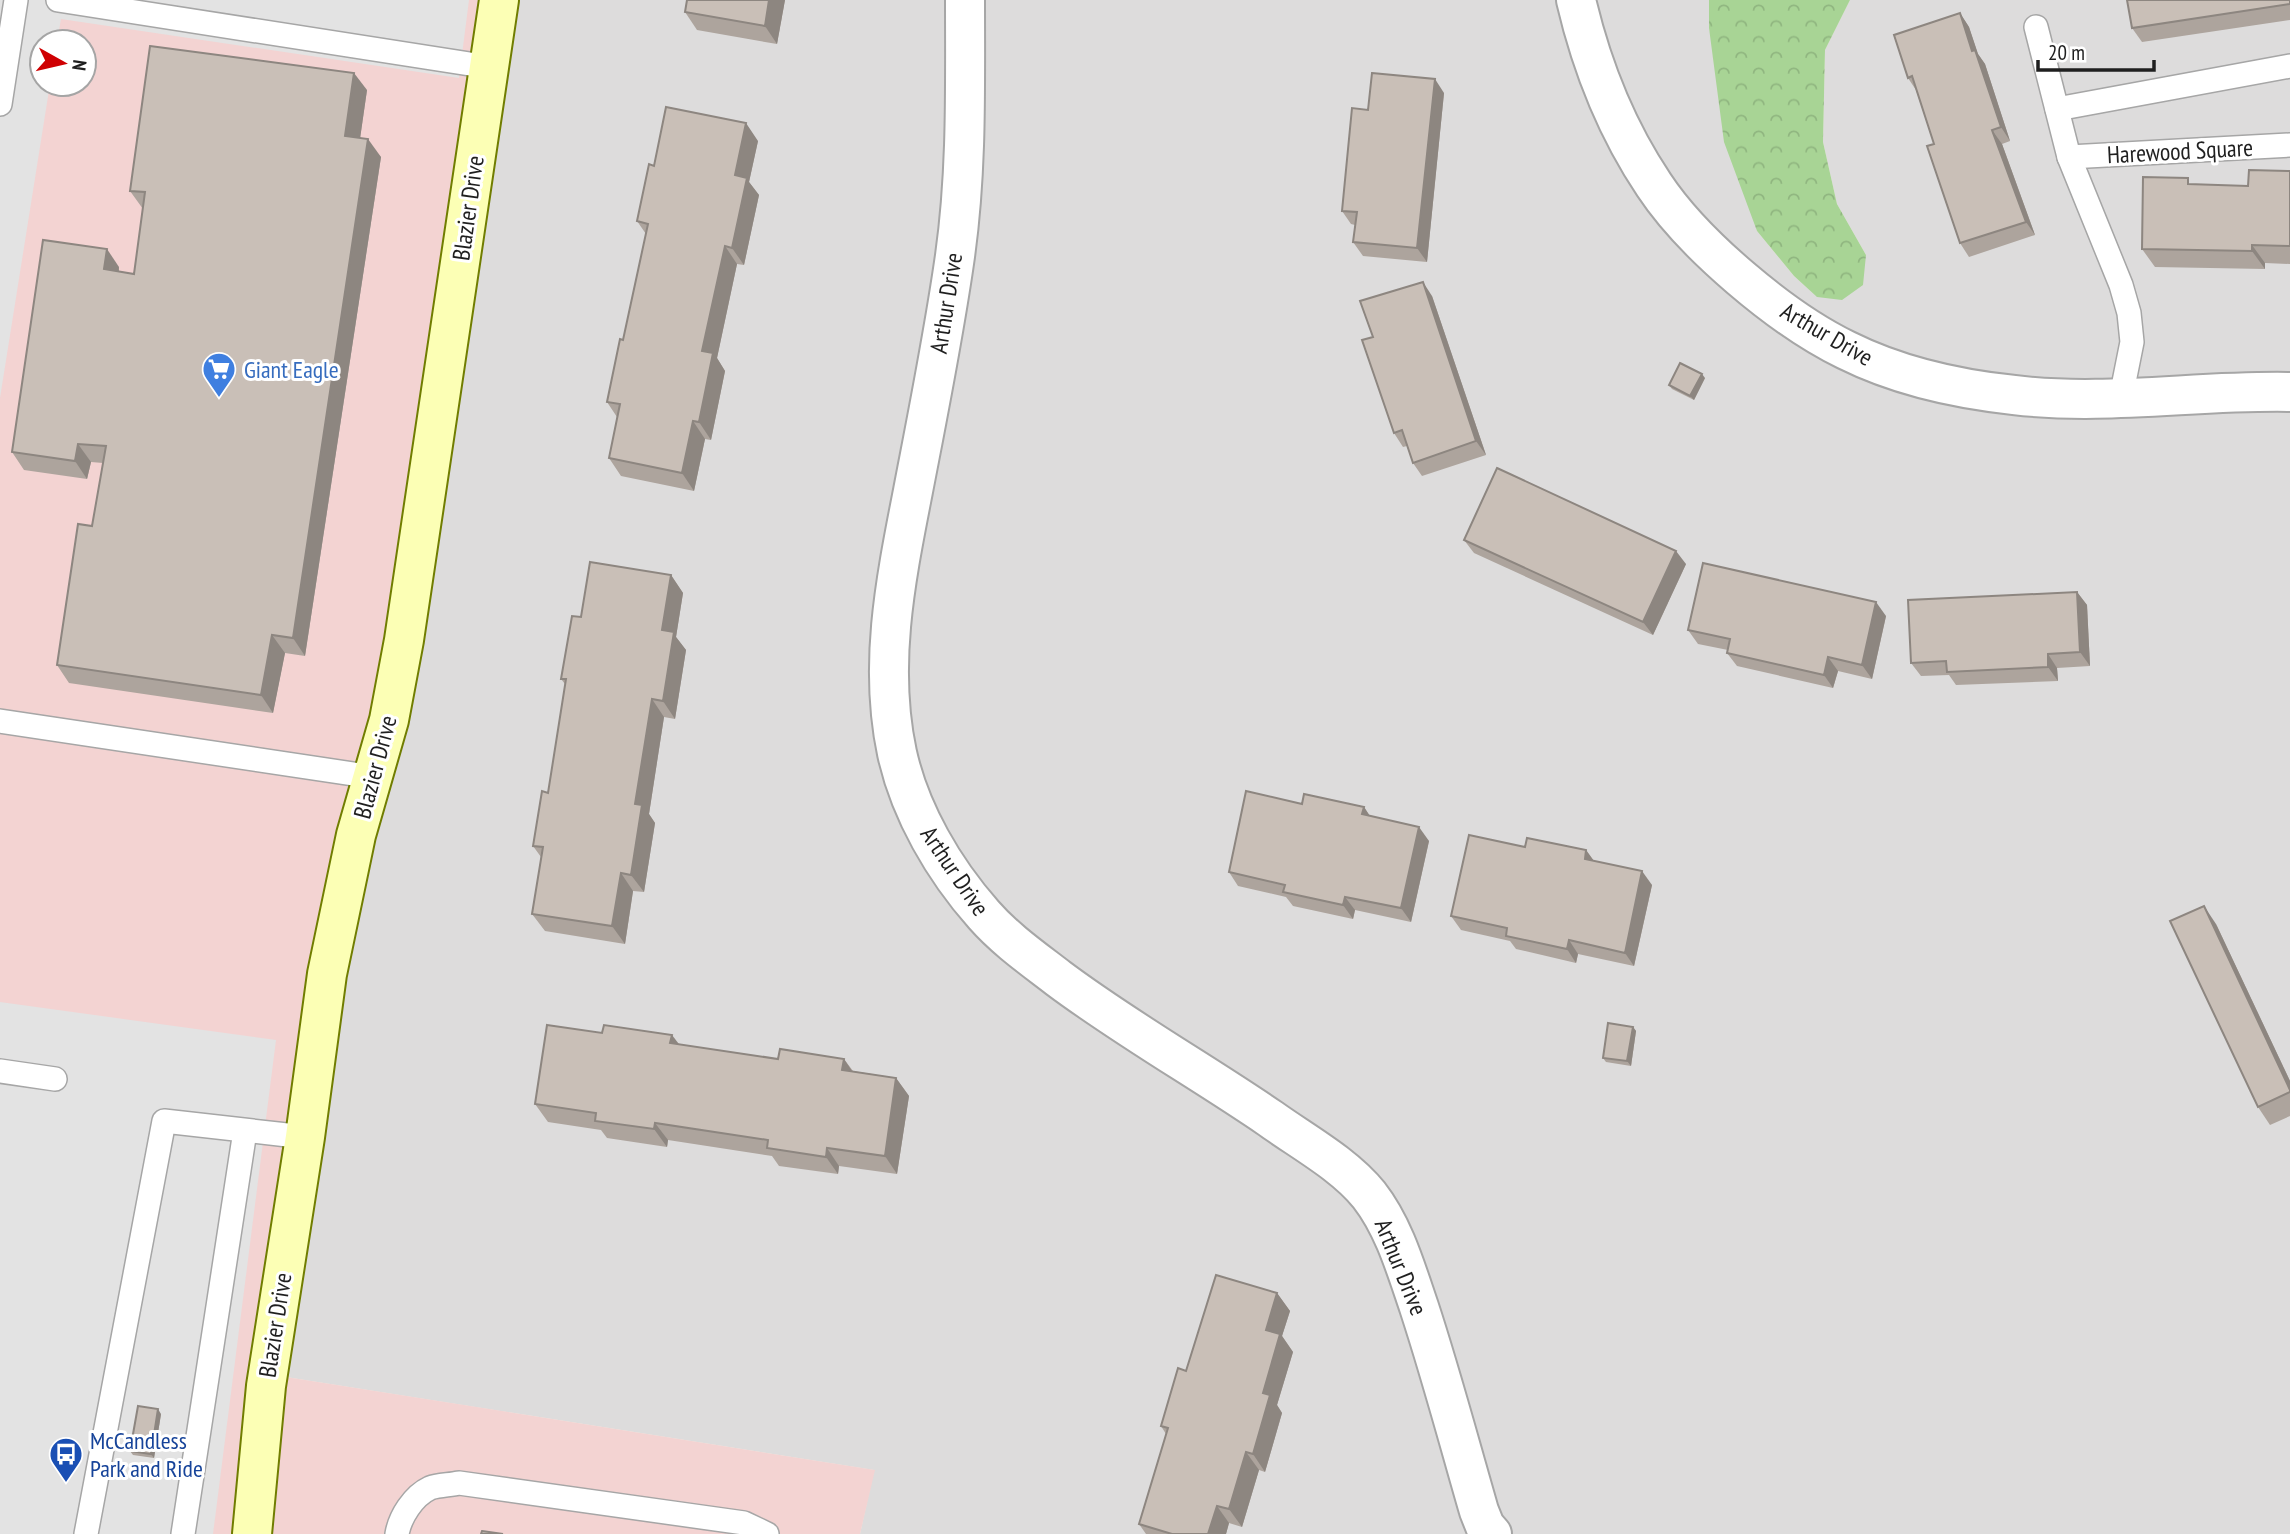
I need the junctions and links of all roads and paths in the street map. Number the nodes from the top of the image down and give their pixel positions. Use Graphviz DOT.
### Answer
graph roads {
  1 [pos="16,0"];
  2 [pos="58,0"];
  3 [pos="499,0"];
  4 [pos="965,0"];
  5 [pos="1576,0"];
  6 [pos="2036,27"];
  7 [pos="2290,66"];
  8 [pos="489,67"];
  9 [pos="0,104"];
  10 [pos="2057,109"];
  11 [pos="2290,145"];
  12 [pos="2069,157"];
  13 [pos="2290,392"];
  14 [pos="2121,397"];
  15 [pos="0,721"];
  16 [pos="373,777"];
  17 [pos="0,1071"];
  18 [pos="55,1079"];
  19 [pos="245,1130"];
  20 [pos="305,1138"];
  21 [pos="86,1534"];
  22 [pos="183,1534"];
  23 [pos="252,1534"];
  24 [pos="397,1534"];
  25 [pos="767,1534"];
  26 [pos="1492,1534"];
  1 -- 9 [label="lane"];
  2 -- 8 [label="lane"];
  3 -- 8 [label="street, Blazier Drive"];
  4 -- 26 [label="street, Arthur Drive"];
  5 -- 14 [label="street, Arthur Drive"];
  6 -- 10 [label="lane, Harewood Square"];
  7 -- 10 [label="lane"];
  8 -- 16 [label="street, Blazier Drive"];
  10 -- 12 [label="lane, Harewood Square"];
  11 -- 12 [label="lane, Harewood Square"];
  12 -- 14 [label="lane, Harewood Square"];
  13 -- 14 [label="street, Arthur Drive"];
  15 -- 16 [label="lane"];
  16 -- 20 [label="street, Blazier Drive"];
  17 -- 18 [label="lane"];
  19 -- 20 [label="lane"];
  19 -- 21 [label="lane"];
  19 -- 22 [label="lane"];
  20 -- 23 [label="street, Blazier Drive"];
  24 -- 25 [label="lane"];
}
